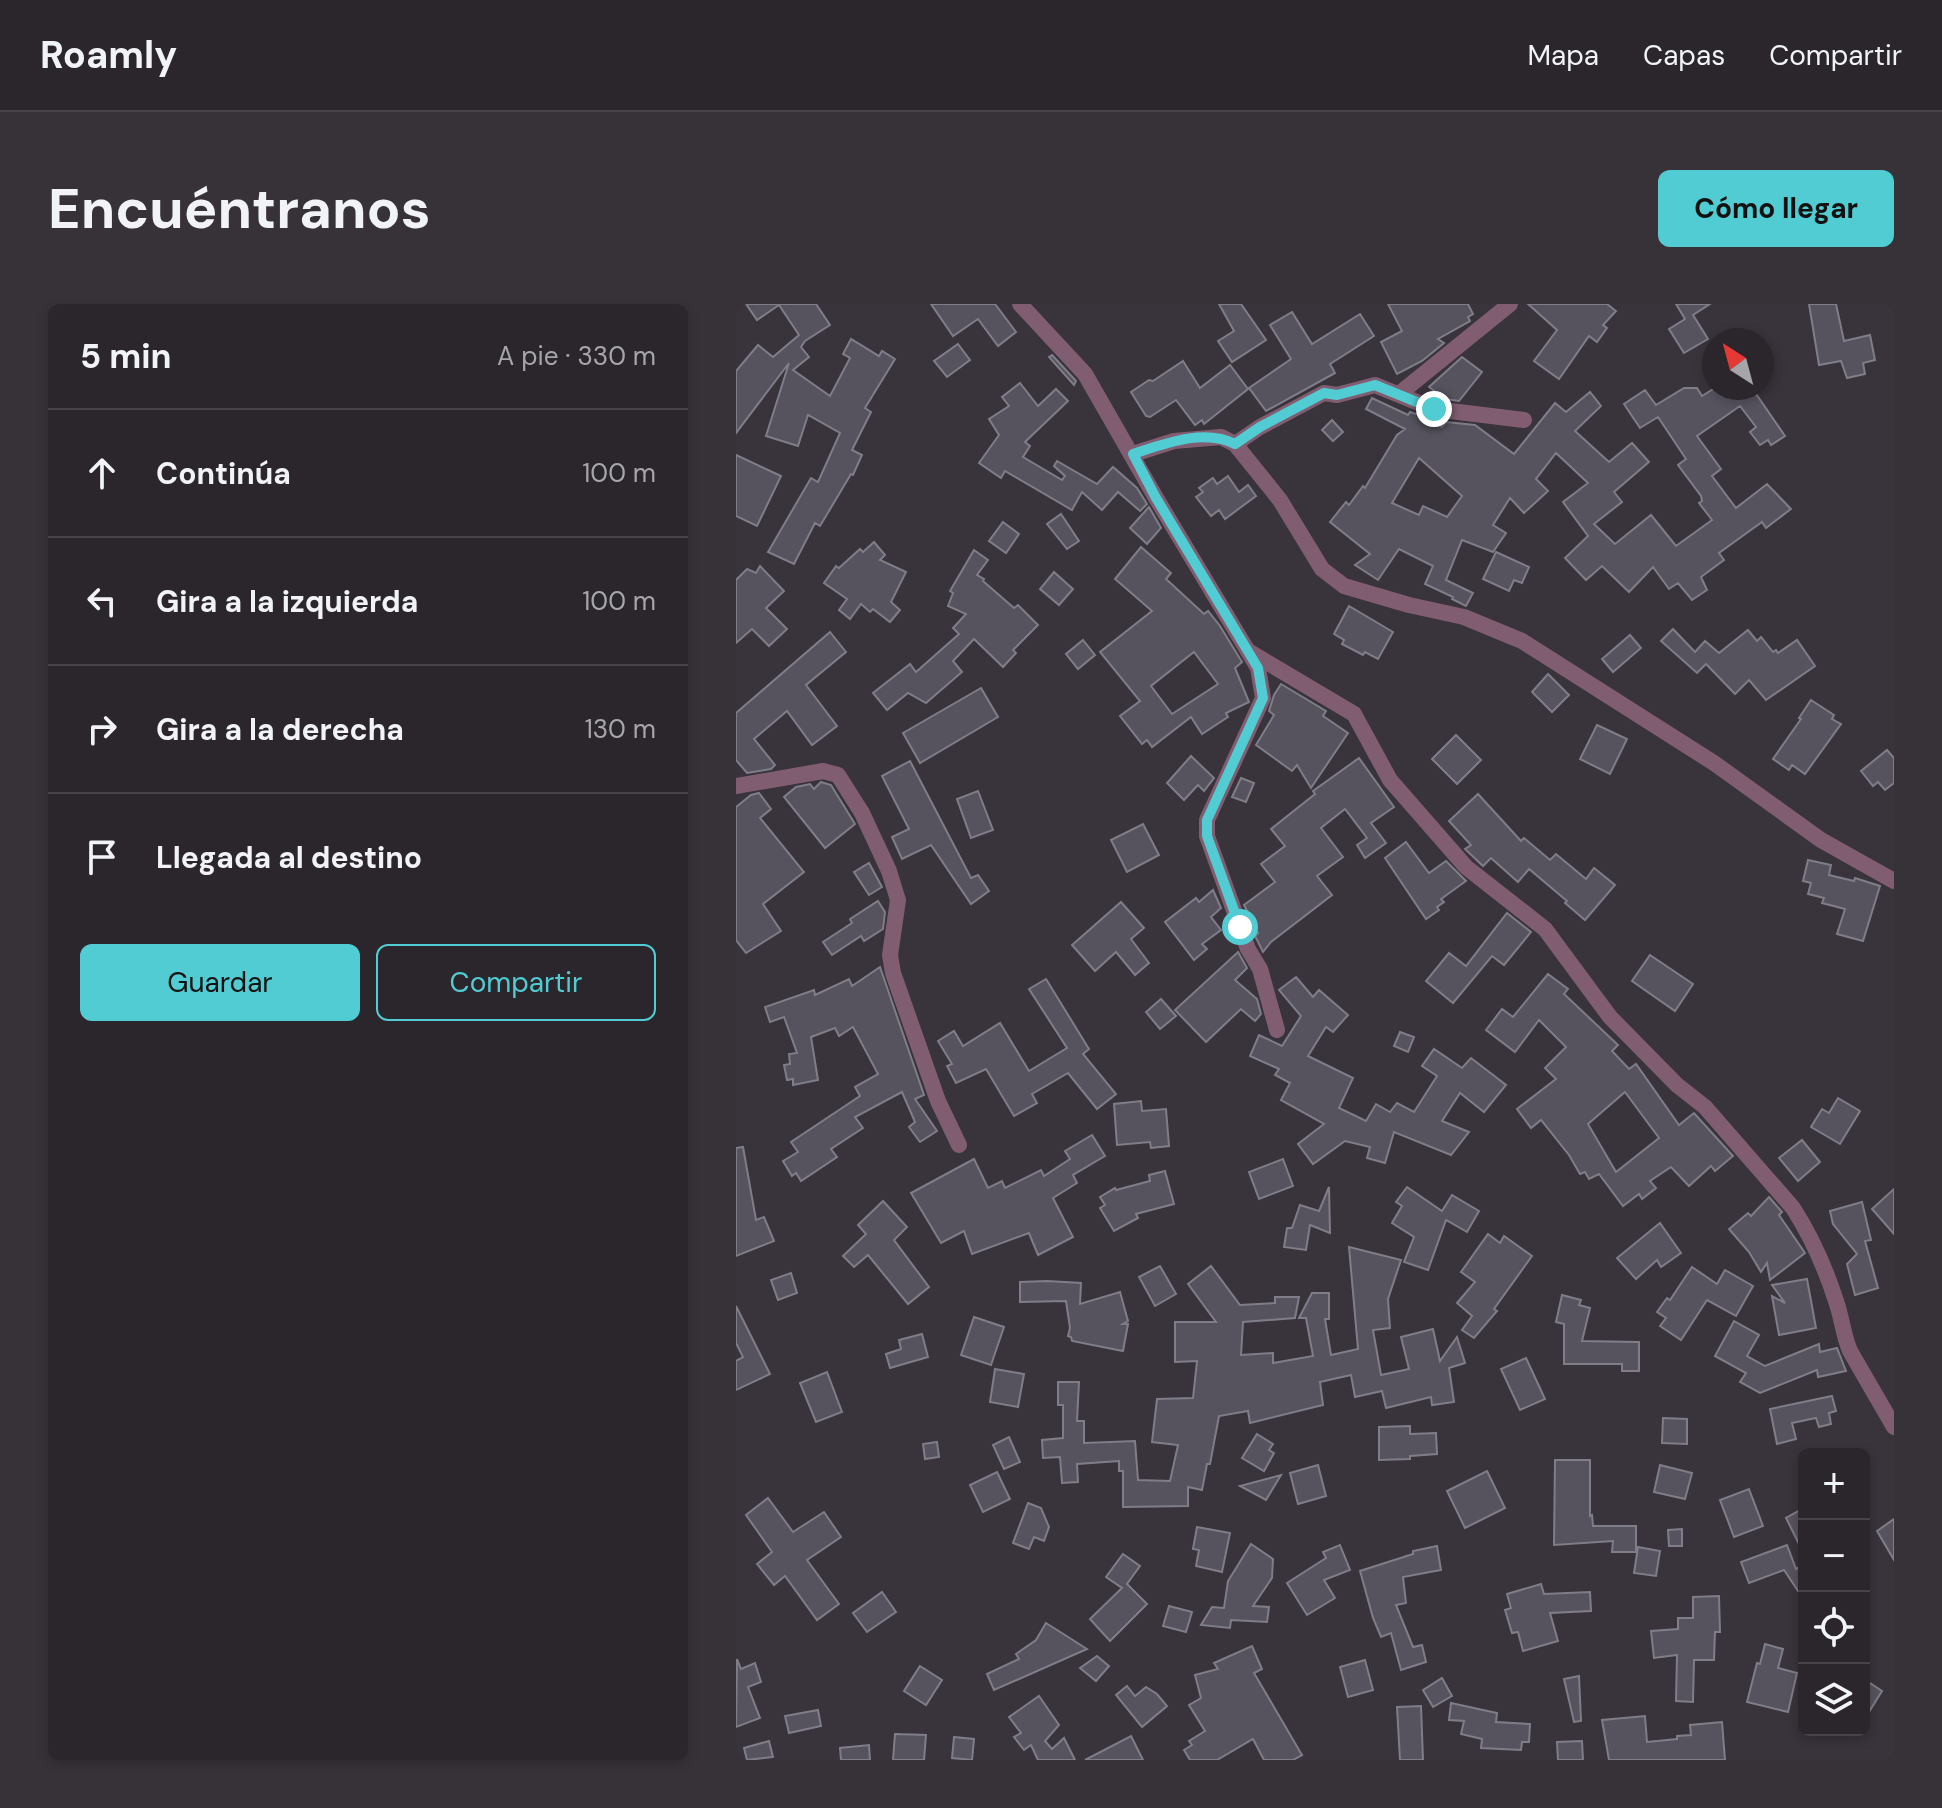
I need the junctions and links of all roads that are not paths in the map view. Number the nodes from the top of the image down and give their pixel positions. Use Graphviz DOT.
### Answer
graph roads {
  1 [pos="1020,304"];
  2 [pos="1510,304"];
  3 [pos="1399,394"];
  4 [pos="1524,420"];
  5 [pos="1235,444"];
  6 [pos="1133,454"];
  7 [pos="1248,651"];
  8 [pos="736,786"];
  9 [pos="1894,881"];
  10 [pos="1277,1030"];
  11 [pos="959,1145"];
  12 [pos="1894,1427"];
  1 -- 6 [label="street"];
  2 -- 3 [label="street"];
  3 -- 4 [label="street"];
  3 -- 5 [label="street"];
  5 -- 6 [label="street"];
  5 -- 9 [label="street"];
  6 -- 7 [label="street"];
  7 -- 10 [label="street"];
  7 -- 12 [label="street"];
  8 -- 11 [label="street"];
}
